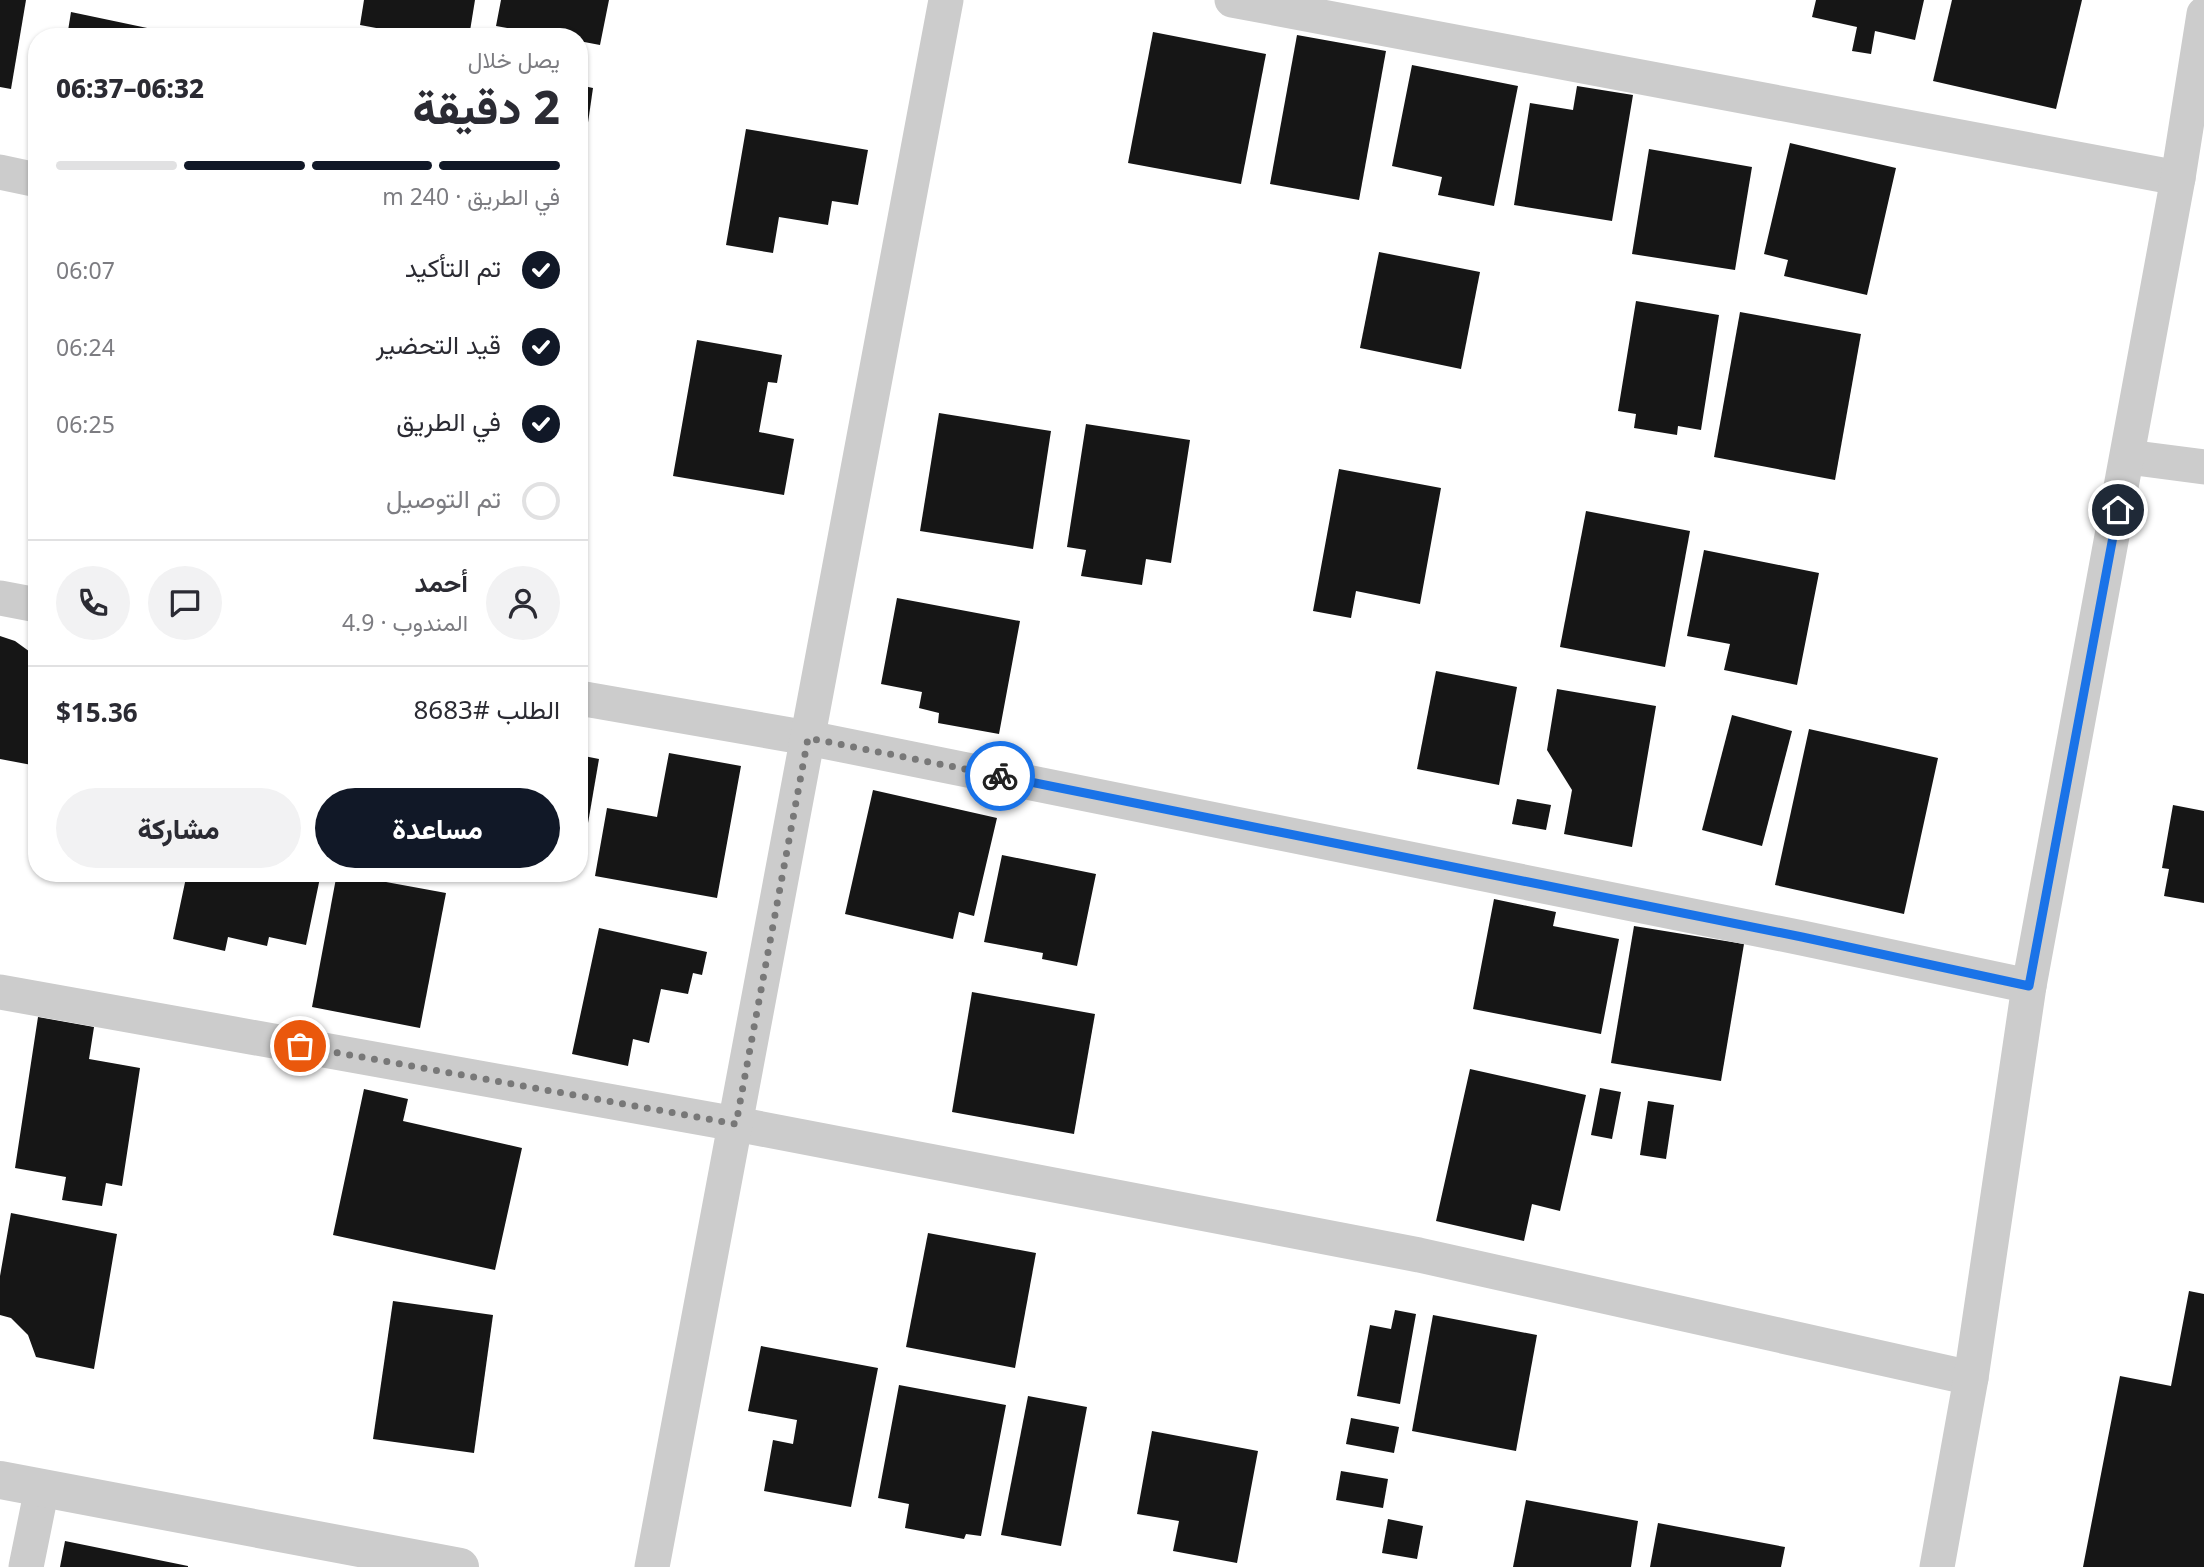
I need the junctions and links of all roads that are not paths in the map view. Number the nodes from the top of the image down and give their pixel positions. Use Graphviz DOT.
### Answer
graph roads {
  1 [pos="946,0"];
  2 [pos="1232,0"];
  3 [pos="2204,14"];
  4 [pos="0,172"];
  5 [pos="28,178"];
  6 [pos="2178,178"];
  7 [pos="2128,457"];
  8 [pos="2204,467"];
  9 [pos="0,598"];
  10 [pos="28,603"];
  11 [pos="588,700"];
  12 [pos="808,738"];
  13 [pos="2029,986"];
  14 [pos="0,992"];
  15 [pos="736,1124"];
  16 [pos="1972,1378"];
  17 [pos="0,1480"];
  18 [pos="42,1488"];
  19 [pos="26,1567"];
  20 [pos="460,1567"];
  21 [pos="652,1567"];
  22 [pos="1937,1567"];
  1 -- 12 [label="street"];
  2 -- 6 [label="street"];
  3 -- 6 [label="street"];
  4 -- 5 [label="street"];
  6 -- 7 [label="street"];
  7 -- 8 [label="street"];
  7 -- 13 [label="street"];
  9 -- 10 [label="street"];
  11 -- 12 [label="street"];
  12 -- 13 [label="street"];
  12 -- 15 [label="street"];
  13 -- 16 [label="street"];
  14 -- 15 [label="street"];
  15 -- 16 [label="street"];
  15 -- 21 [label="street"];
  16 -- 22 [label="street"];
  17 -- 18 [label="street"];
  18 -- 19 [label="street"];
  18 -- 20 [label="street"];
}
